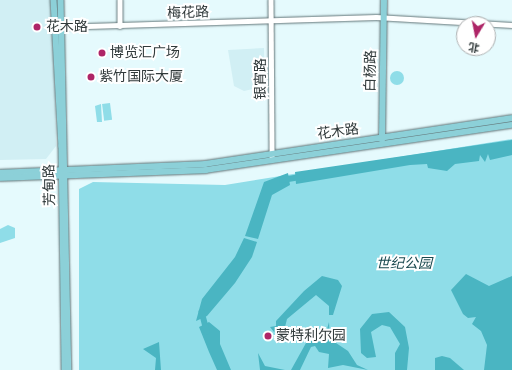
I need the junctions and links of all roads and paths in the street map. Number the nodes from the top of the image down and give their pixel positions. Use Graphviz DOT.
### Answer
graph roads {
  1 [pos="54,0"];
  2 [pos="60,0"];
  3 [pos="120,0"];
  4 [pos="271,0"];
  5 [pos="384,0"];
  6 [pos="387,0"];
  7 [pos="385,17"];
  8 [pos="273,21"];
  9 [pos="512,25"];
  10 [pos="120,26"];
  11 [pos="56,27"];
  12 [pos="63,27"];
  13 [pos="512,118"];
  14 [pos="512,125"];
  15 [pos="384,140"];
  16 [pos="272,156"];
  17 [pos="0,173"];
  18 [pos="64,175"];
  19 [pos="0,178"];
  20 [pos="65,370"];
  21 [pos="69,370"];
  1 -- 11 [label="main road, 芳甸路"];
  2 -- 12 [label="main road, 芳甸路"];
  3 -- 10 [label="street"];
  4 -- 8 [label="street, 银宵路"];
  5 -- 7 [label="main road, 白杨路"];
  6 -- 7 [label="main road, 白杨路"];
  7 -- 8 [label="street, 梅花路"];
  7 -- 9 [label="street, 梅花路"];
  7 -- 15 [label="main road, 白杨路"];
  8 -- 10 [label="street, 梅花路"];
  8 -- 16 [label="street, 银宵路"];
  10 -- 12 [label="street, 梅花路"];
  11 -- 12 [label="street, 梅花路"];
  11 -- 18 [label="main road, 芳甸路"];
  12 -- 18 [label="main road, 芳甸路"];
  13 -- 15 [label="main road, 花木路"];
  14 -- 15 [label="main road, 花木路"];
  15 -- 16 [label="main road, 花木路"];
  16 -- 18 [label="main road, 花木路"];
  17 -- 18 [label="main road, 花木路"];
  18 -- 19 [label="main road, 花木路"];
  18 -- 20 [label="main road, 芳甸路"];
  18 -- 21 [label="main road, 芳甸路"];
}
